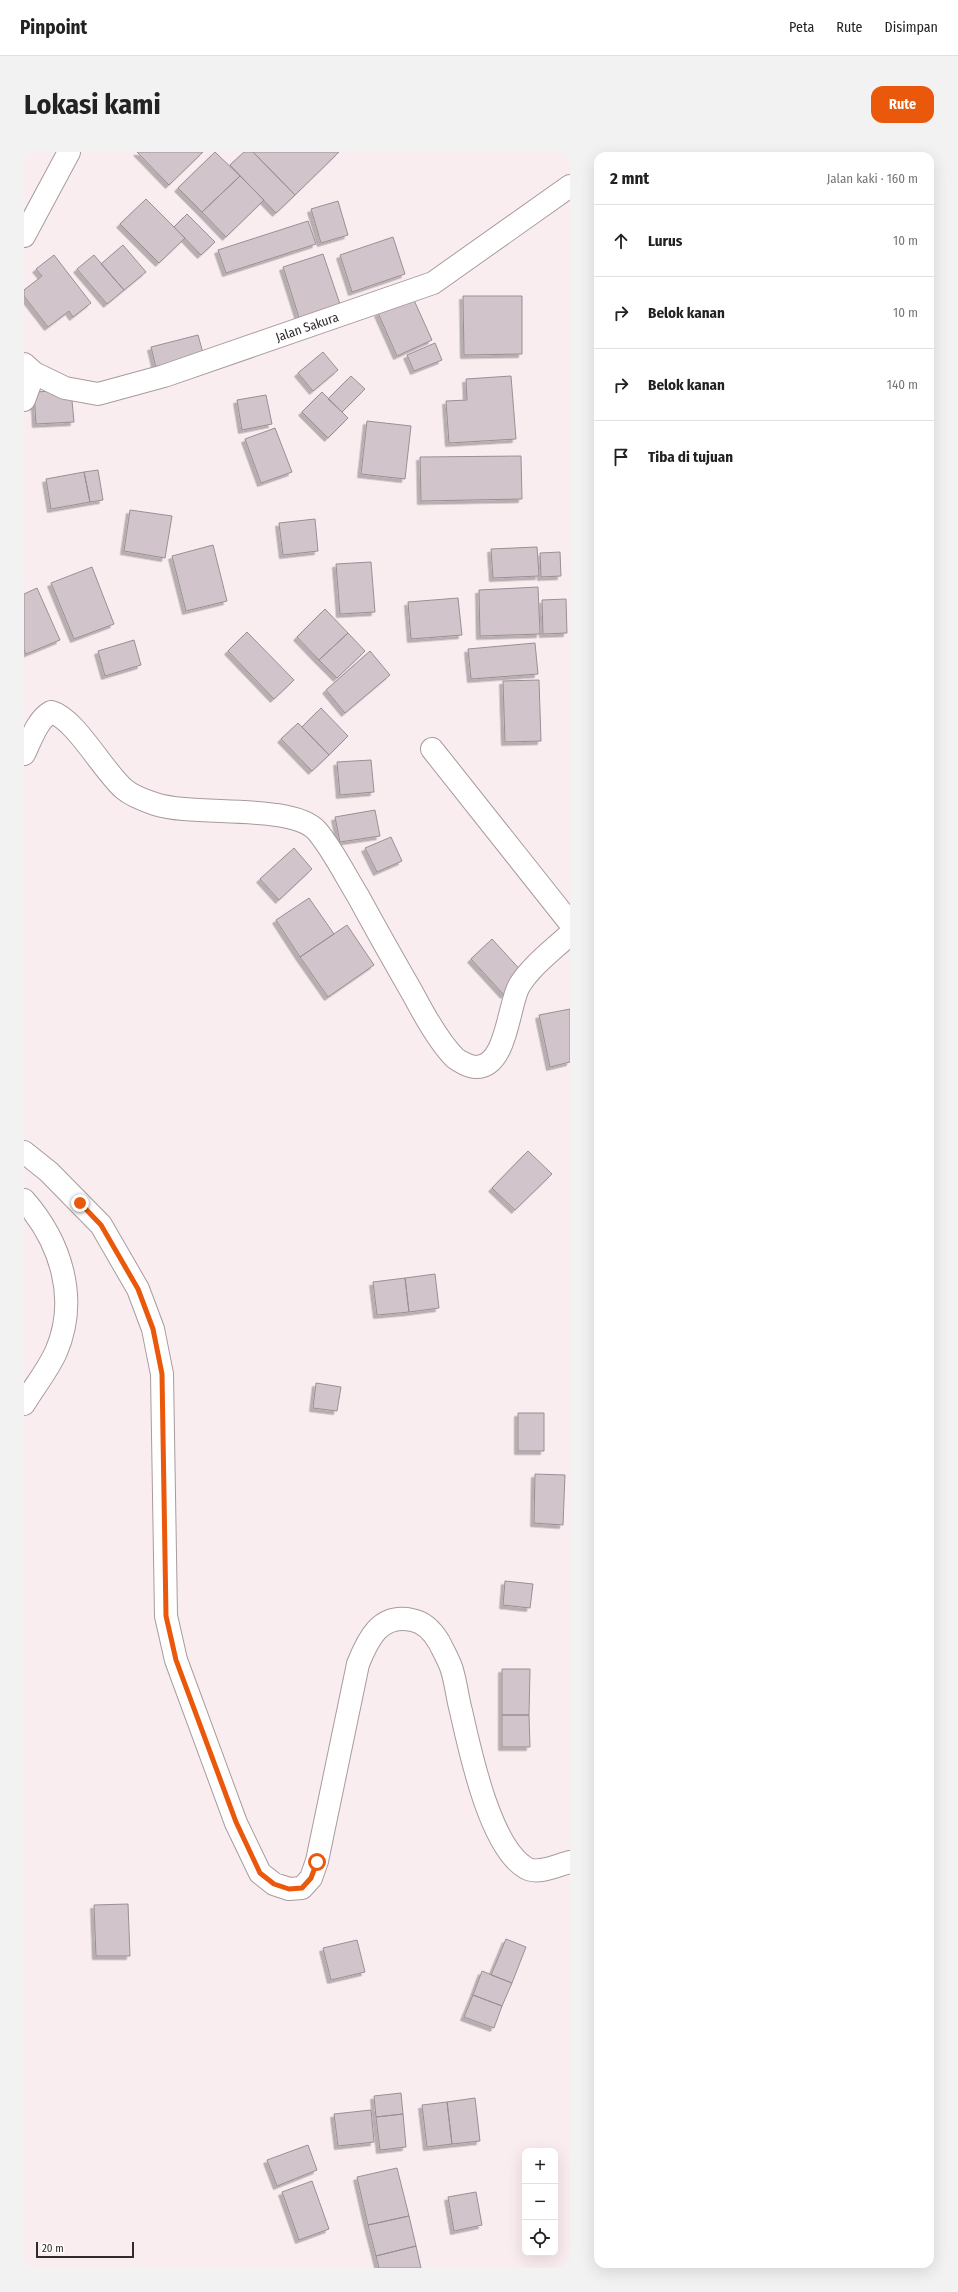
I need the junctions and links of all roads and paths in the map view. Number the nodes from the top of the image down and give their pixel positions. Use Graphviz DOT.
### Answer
graph roads {
  1 [pos="69,152"];
  2 [pos="570,186"];
  3 [pos="24,236"];
  4 [pos="29,369"];
  5 [pos="24,400"];
  6 [pos="432,749"];
  7 [pos="24,754"];
  8 [pos="570,923"];
  9 [pos="570,934"];
  10 [pos="24,1152"];
  11 [pos="24,1200"];
  12 [pos="24,1404"];
  13 [pos="570,1862"];
  1 -- 3 [label="street"];
  2 -- 4 [label="street, Jalan Sakura"];
  4 -- 5 [label="street"];
  6 -- 8 [label="street"];
  7 -- 9 [label="street"];
  10 -- 13 [label="street"];
  11 -- 12 [label="street"];
}
